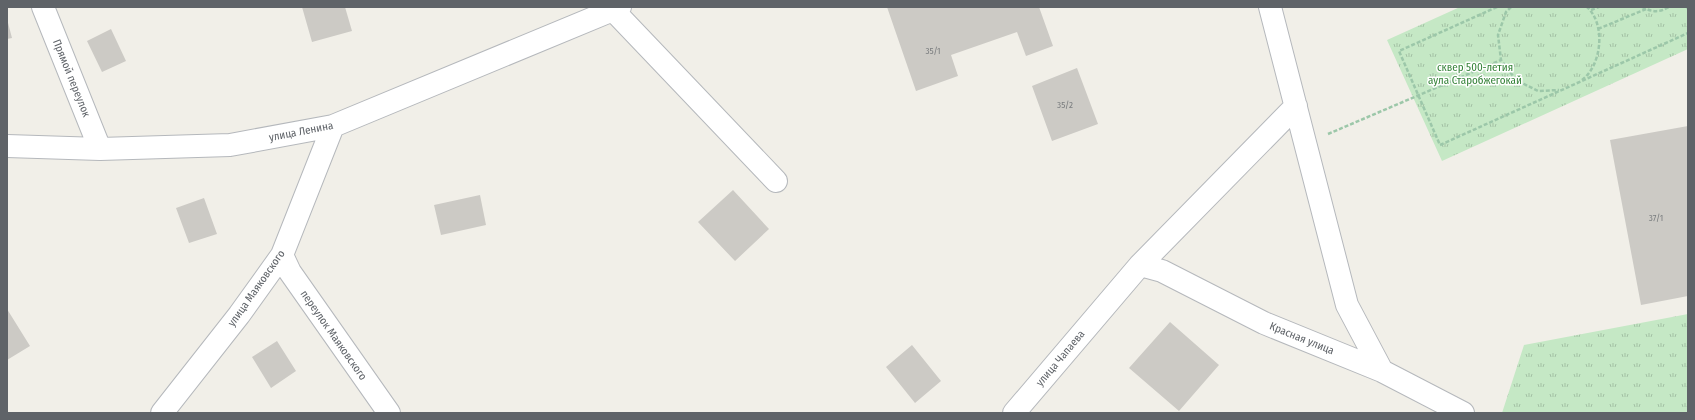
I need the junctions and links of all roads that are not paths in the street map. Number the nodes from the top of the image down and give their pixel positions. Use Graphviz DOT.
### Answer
graph roads {
  1 [pos="43,7"];
  2 [pos="1270,7"];
  3 [pos="617,8"];
  4 [pos="1296,106"];
  5 [pos="333,126"];
  6 [pos="7,146"];
  7 [pos="100,149"];
  8 [pos="776,181"];
  9 [pos="282,255"];
  10 [pos="1140,265"];
  11 [pos="1382,371"];
  12 [pos="162,413"];
  13 [pos="390,413"];
  14 [pos="1014,413"];
  15 [pos="1463,413"];
  1 -- 7 [label="street, Прямой переулок"];
  2 -- 4 [label="street"];
  3 -- 5 [label="street, улица Ленина"];
  3 -- 8 [label="street"];
  4 -- 10 [label="street, улица Чапаева"];
  4 -- 11 [label="street"];
  5 -- 7 [label="street, улица Ленина"];
  5 -- 9 [label="street, улица Маяковского"];
  6 -- 7 [label="street, улица Ленина"];
  9 -- 12 [label="street, улица Маяковского"];
  9 -- 13 [label="street, переулок Маяковского"];
  10 -- 11 [label="street, Красная улица"];
  10 -- 14 [label="street, улица Чапаева"];
  11 -- 15 [label="street, Красная улица"];
}
